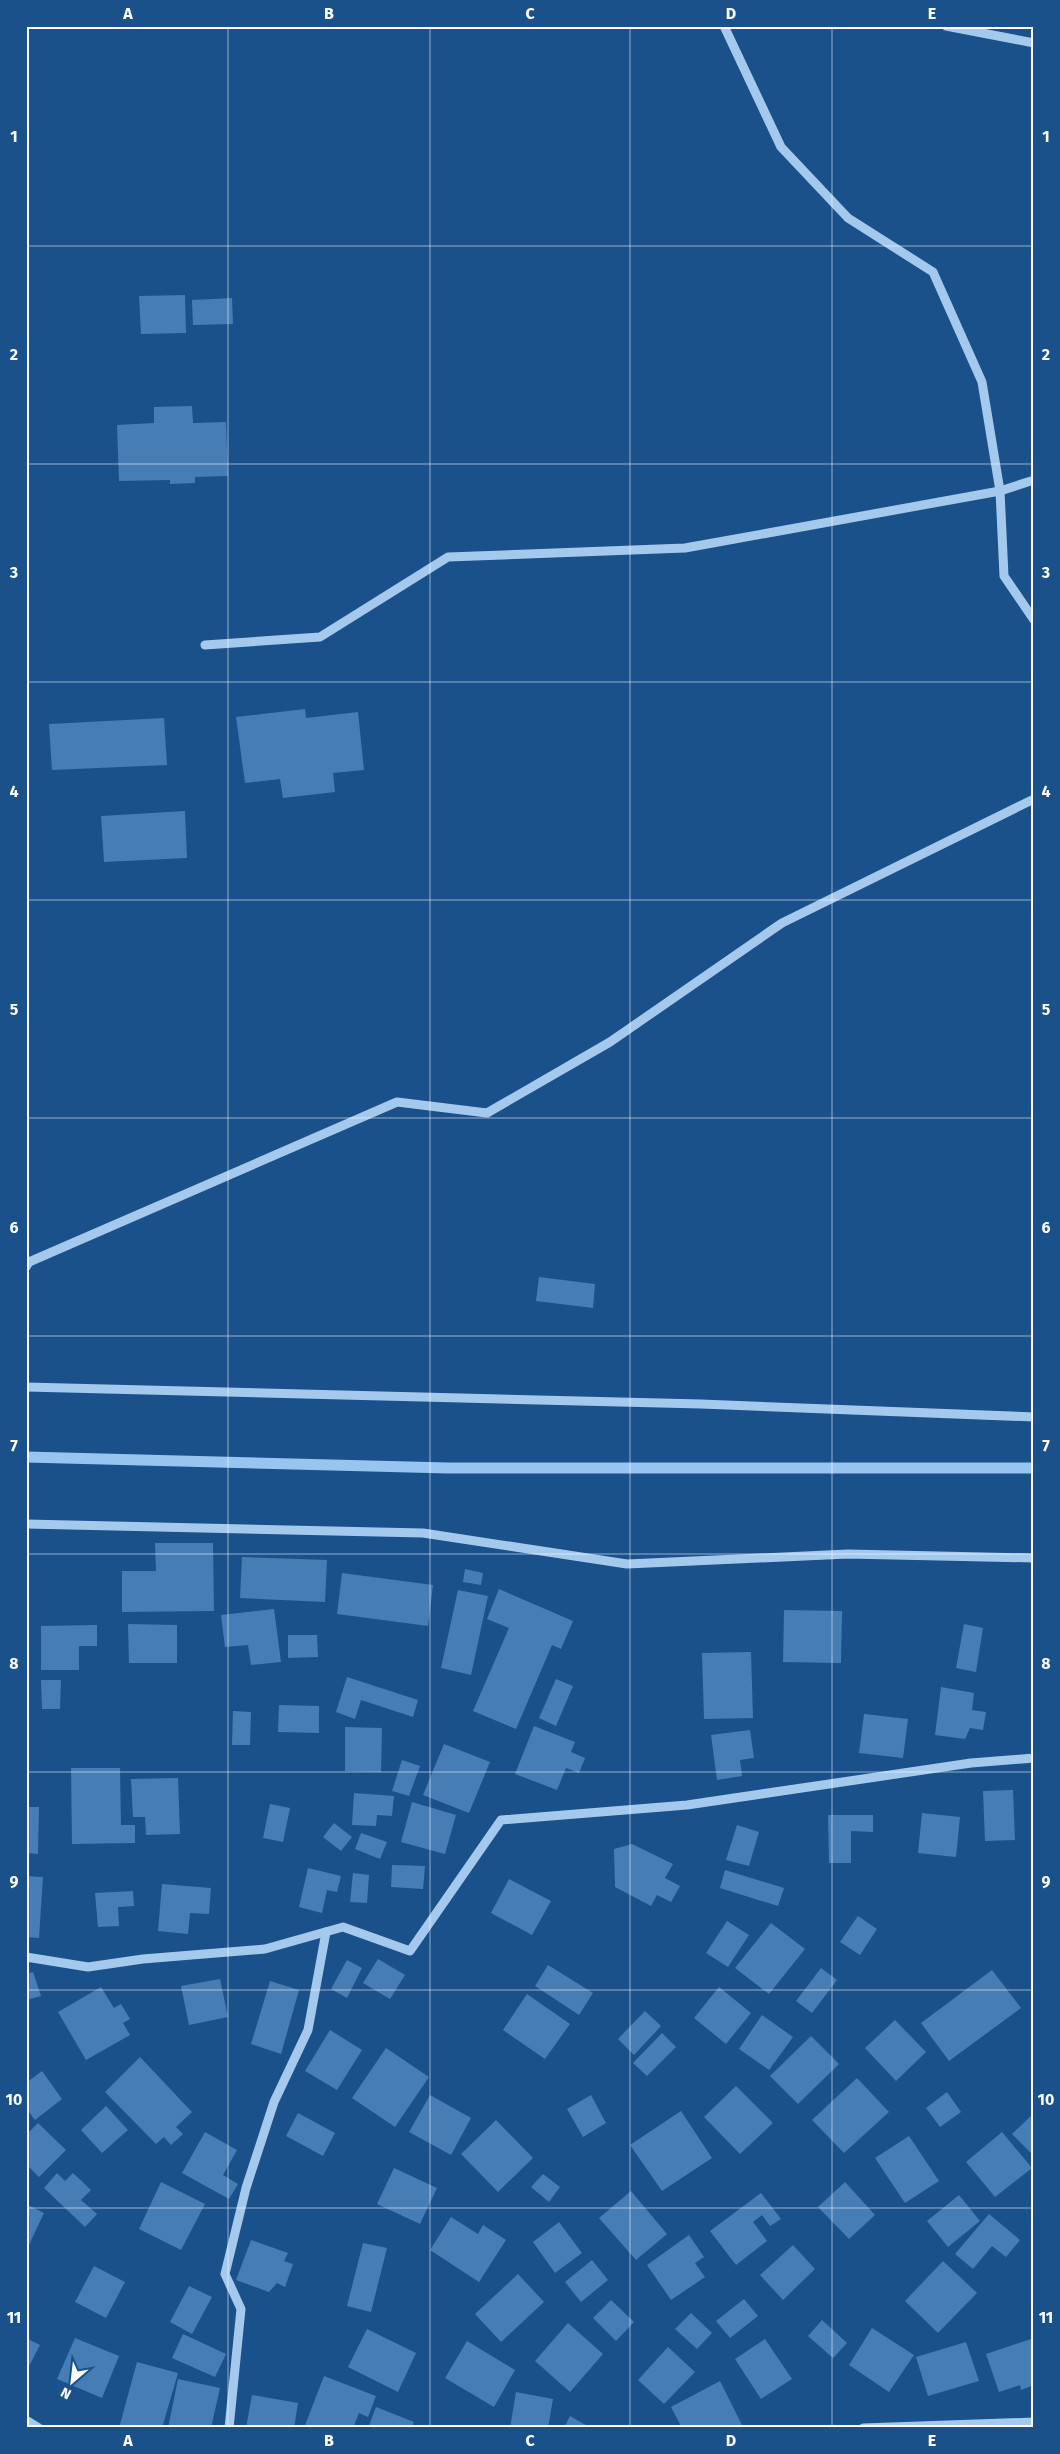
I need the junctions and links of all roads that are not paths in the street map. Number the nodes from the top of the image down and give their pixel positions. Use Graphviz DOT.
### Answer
graph roads {
  1 [pos="724,26"];
  2 [pos="946,26"];
  3 [pos="1034,44"];
  4 [pos="1034,480"];
  5 [pos="1000,491"];
  6 [pos="1034,620"];
  7 [pos="205,646"];
  8 [pos="1034,799"];
  9 [pos="26,1267"];
  10 [pos="26,1387"];
  11 [pos="1034,1417"];
  12 [pos="26,1524"];
  13 [pos="1034,1558"];
  14 [pos="1034,1758"];
  15 [pos="326,1932"];
  16 [pos="26,1957"];
  17 [pos="26,2420"];
  18 [pos="1034,2422"];
  19 [pos="39,2428"];
  20 [pos="229,2428"];
  21 [pos="863,2428"];
  1 -- 5 [label="street"];
  2 -- 3 [label="street"];
  4 -- 5 [label="street"];
  5 -- 6 [label="street"];
  5 -- 7 [label="street"];
  8 -- 9 [label="street"];
  10 -- 11 [label="street"];
  12 -- 13 [label="street"];
  14 -- 15 [label="street"];
  15 -- 16 [label="street"];
  15 -- 20 [label="street"];
  17 -- 19 [label="street"];
  18 -- 21 [label="street"];
}
